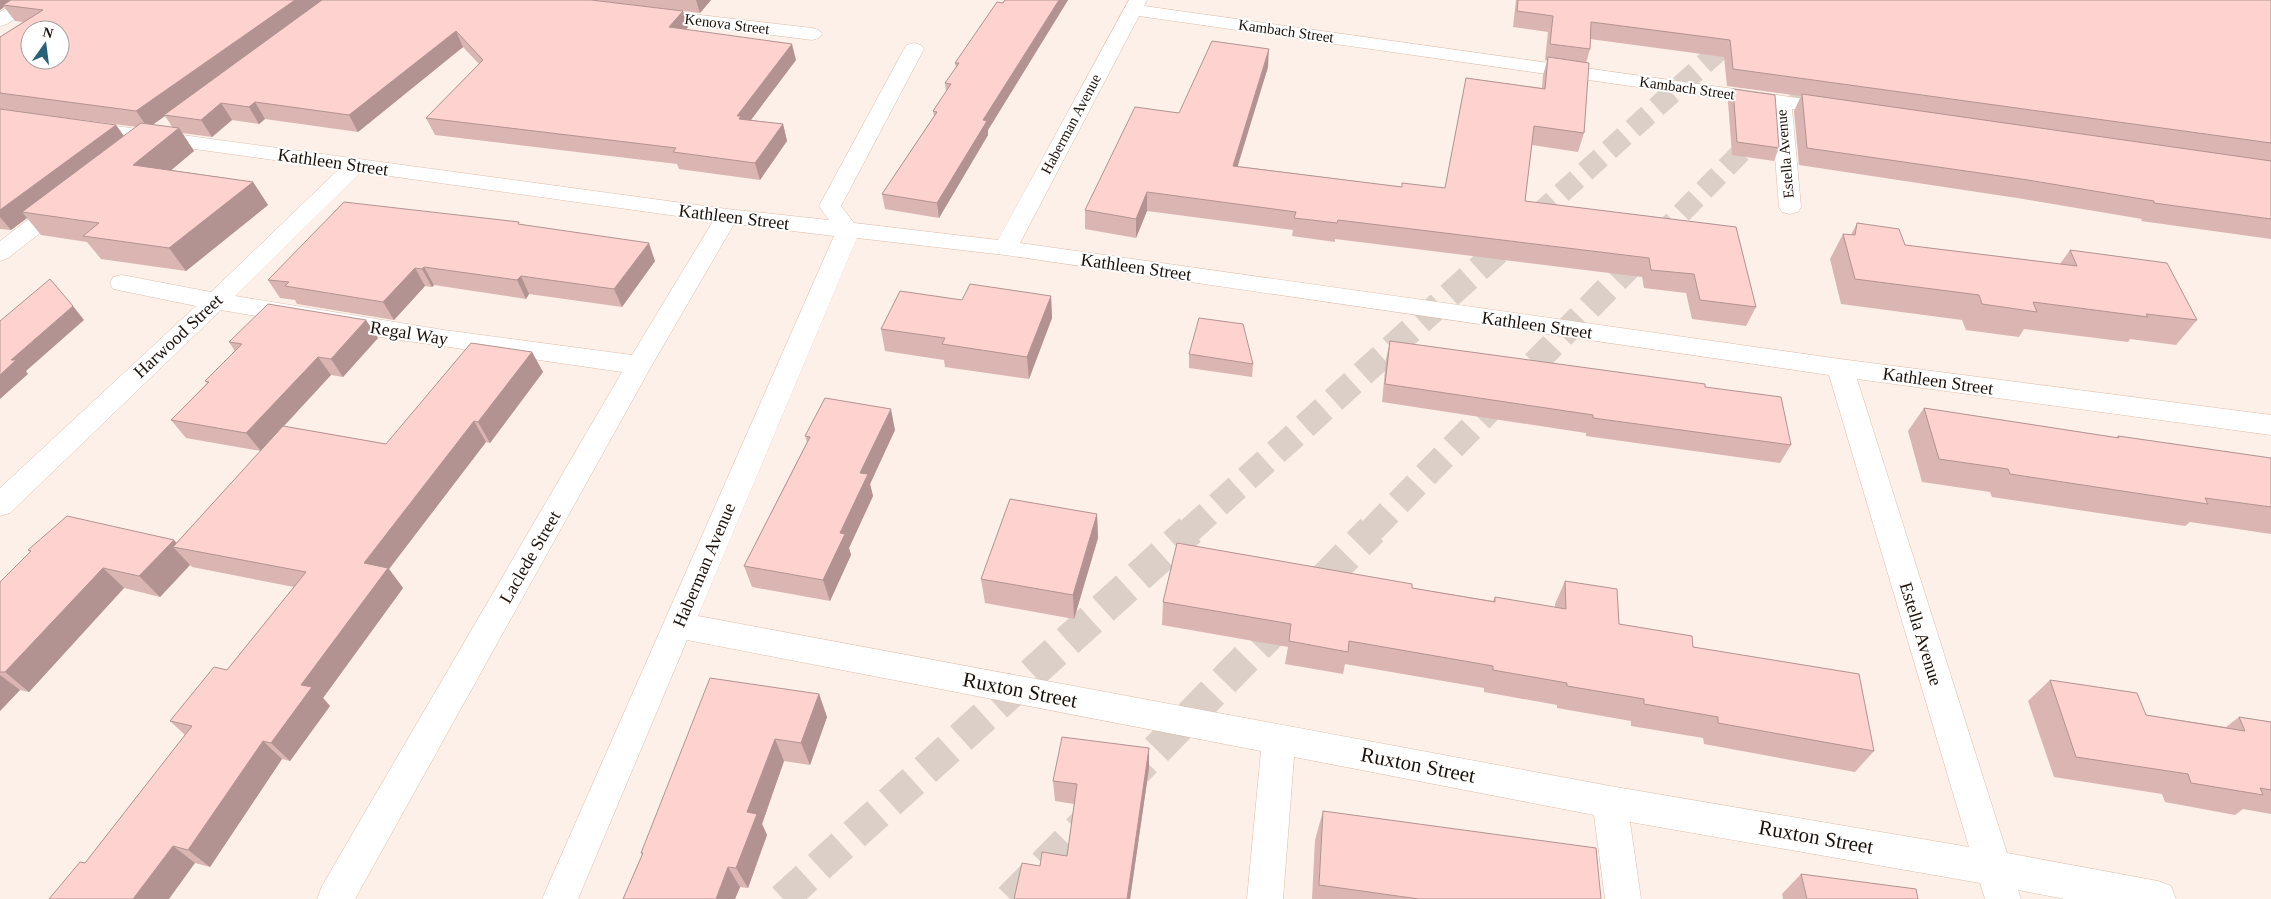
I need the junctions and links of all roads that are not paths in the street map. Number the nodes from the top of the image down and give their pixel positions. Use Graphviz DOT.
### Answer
graph roads {
  1 [pos="32,0"];
  2 [pos="1135,5"];
  3 [pos="629,12"];
  4 [pos="0,20"];
  5 [pos="812,34"];
  6 [pos="914,49"];
  7 [pos="1781,101"];
  8 [pos="1850,111"];
  9 [pos="176,120"];
  10 [pos="66,126"];
  11 [pos="152,138"];
  12 [pos="126,156"];
  13 [pos="355,166"];
  14 [pos="78,192"];
  15 [pos="1790,207"];
  16 [pos="726,216"];
  17 [pos="848,231"];
  18 [pos="1005,248"];
  19 [pos="0,253"];
  20 [pos="122,283"];
  21 [pos="215,302"];
  22 [pos="639,366"];
  23 [pos="1840,368"];
  24 [pos="2271,425"];
  25 [pos="0,505"];
  26 [pos="679,626"];
  27 [pos="1279,739"];
  28 [pos="1610,802"];
  29 [pos="1993,868"];
  30 [pos="335,899"];
  31 [pos="560,899"];
  32 [pos="1265,899"];
  33 [pos="1623,899"];
  34 [pos="2002,899"];
  35 [pos="2158,899"];
  1 -- 4 [label="street"];
  2 -- 7 [label="street, Kambach Street"];
  2 -- 18 [label="street, Haberman Avenue"];
  3 -- 5 [label="street, Kenova Street"];
  6 -- 17 [label="street"];
  7 -- 8 [label="street, Kambach Street"];
  7 -- 15 [label="street, Estella Avenue"];
  9 -- 11 [label="street"];
  10 -- 11 [label="street, Kathleen Street"];
  11 -- 12 [label="street"];
  11 -- 13 [label="street, Kathleen Street"];
  13 -- 16 [label="street, Kathleen Street"];
  13 -- 21 [label="street, Harwood Street"];
  14 -- 19 [label="street"];
  16 -- 17 [label="street, Kathleen Street"];
  16 -- 22 [label="street, Laclede Street"];
  17 -- 18 [label="street, Kathleen Street"];
  17 -- 26 [label="street, Haberman Avenue"];
  18 -- 23 [label="street, Kathleen Street"];
  20 -- 21 [label="street, Regal Way"];
  21 -- 22 [label="street, Regal Way"];
  21 -- 25 [label="street, Harwood Street"];
  22 -- 30 [label="street, Laclede Street"];
  23 -- 24 [label="street, Kathleen Street"];
  23 -- 29 [label="street, Estella Avenue"];
  26 -- 27 [label="street, Ruxton Street"];
  26 -- 31 [label="street, Haberman Avenue"];
  27 -- 28 [label="street, Ruxton Street"];
  27 -- 32 [label="street"];
  28 -- 29 [label="street, Ruxton Street"];
  28 -- 33 [label="street"];
  29 -- 34 [label="street, Estella Avenue"];
  29 -- 35 [label="street, Ruxton Street"];
}
